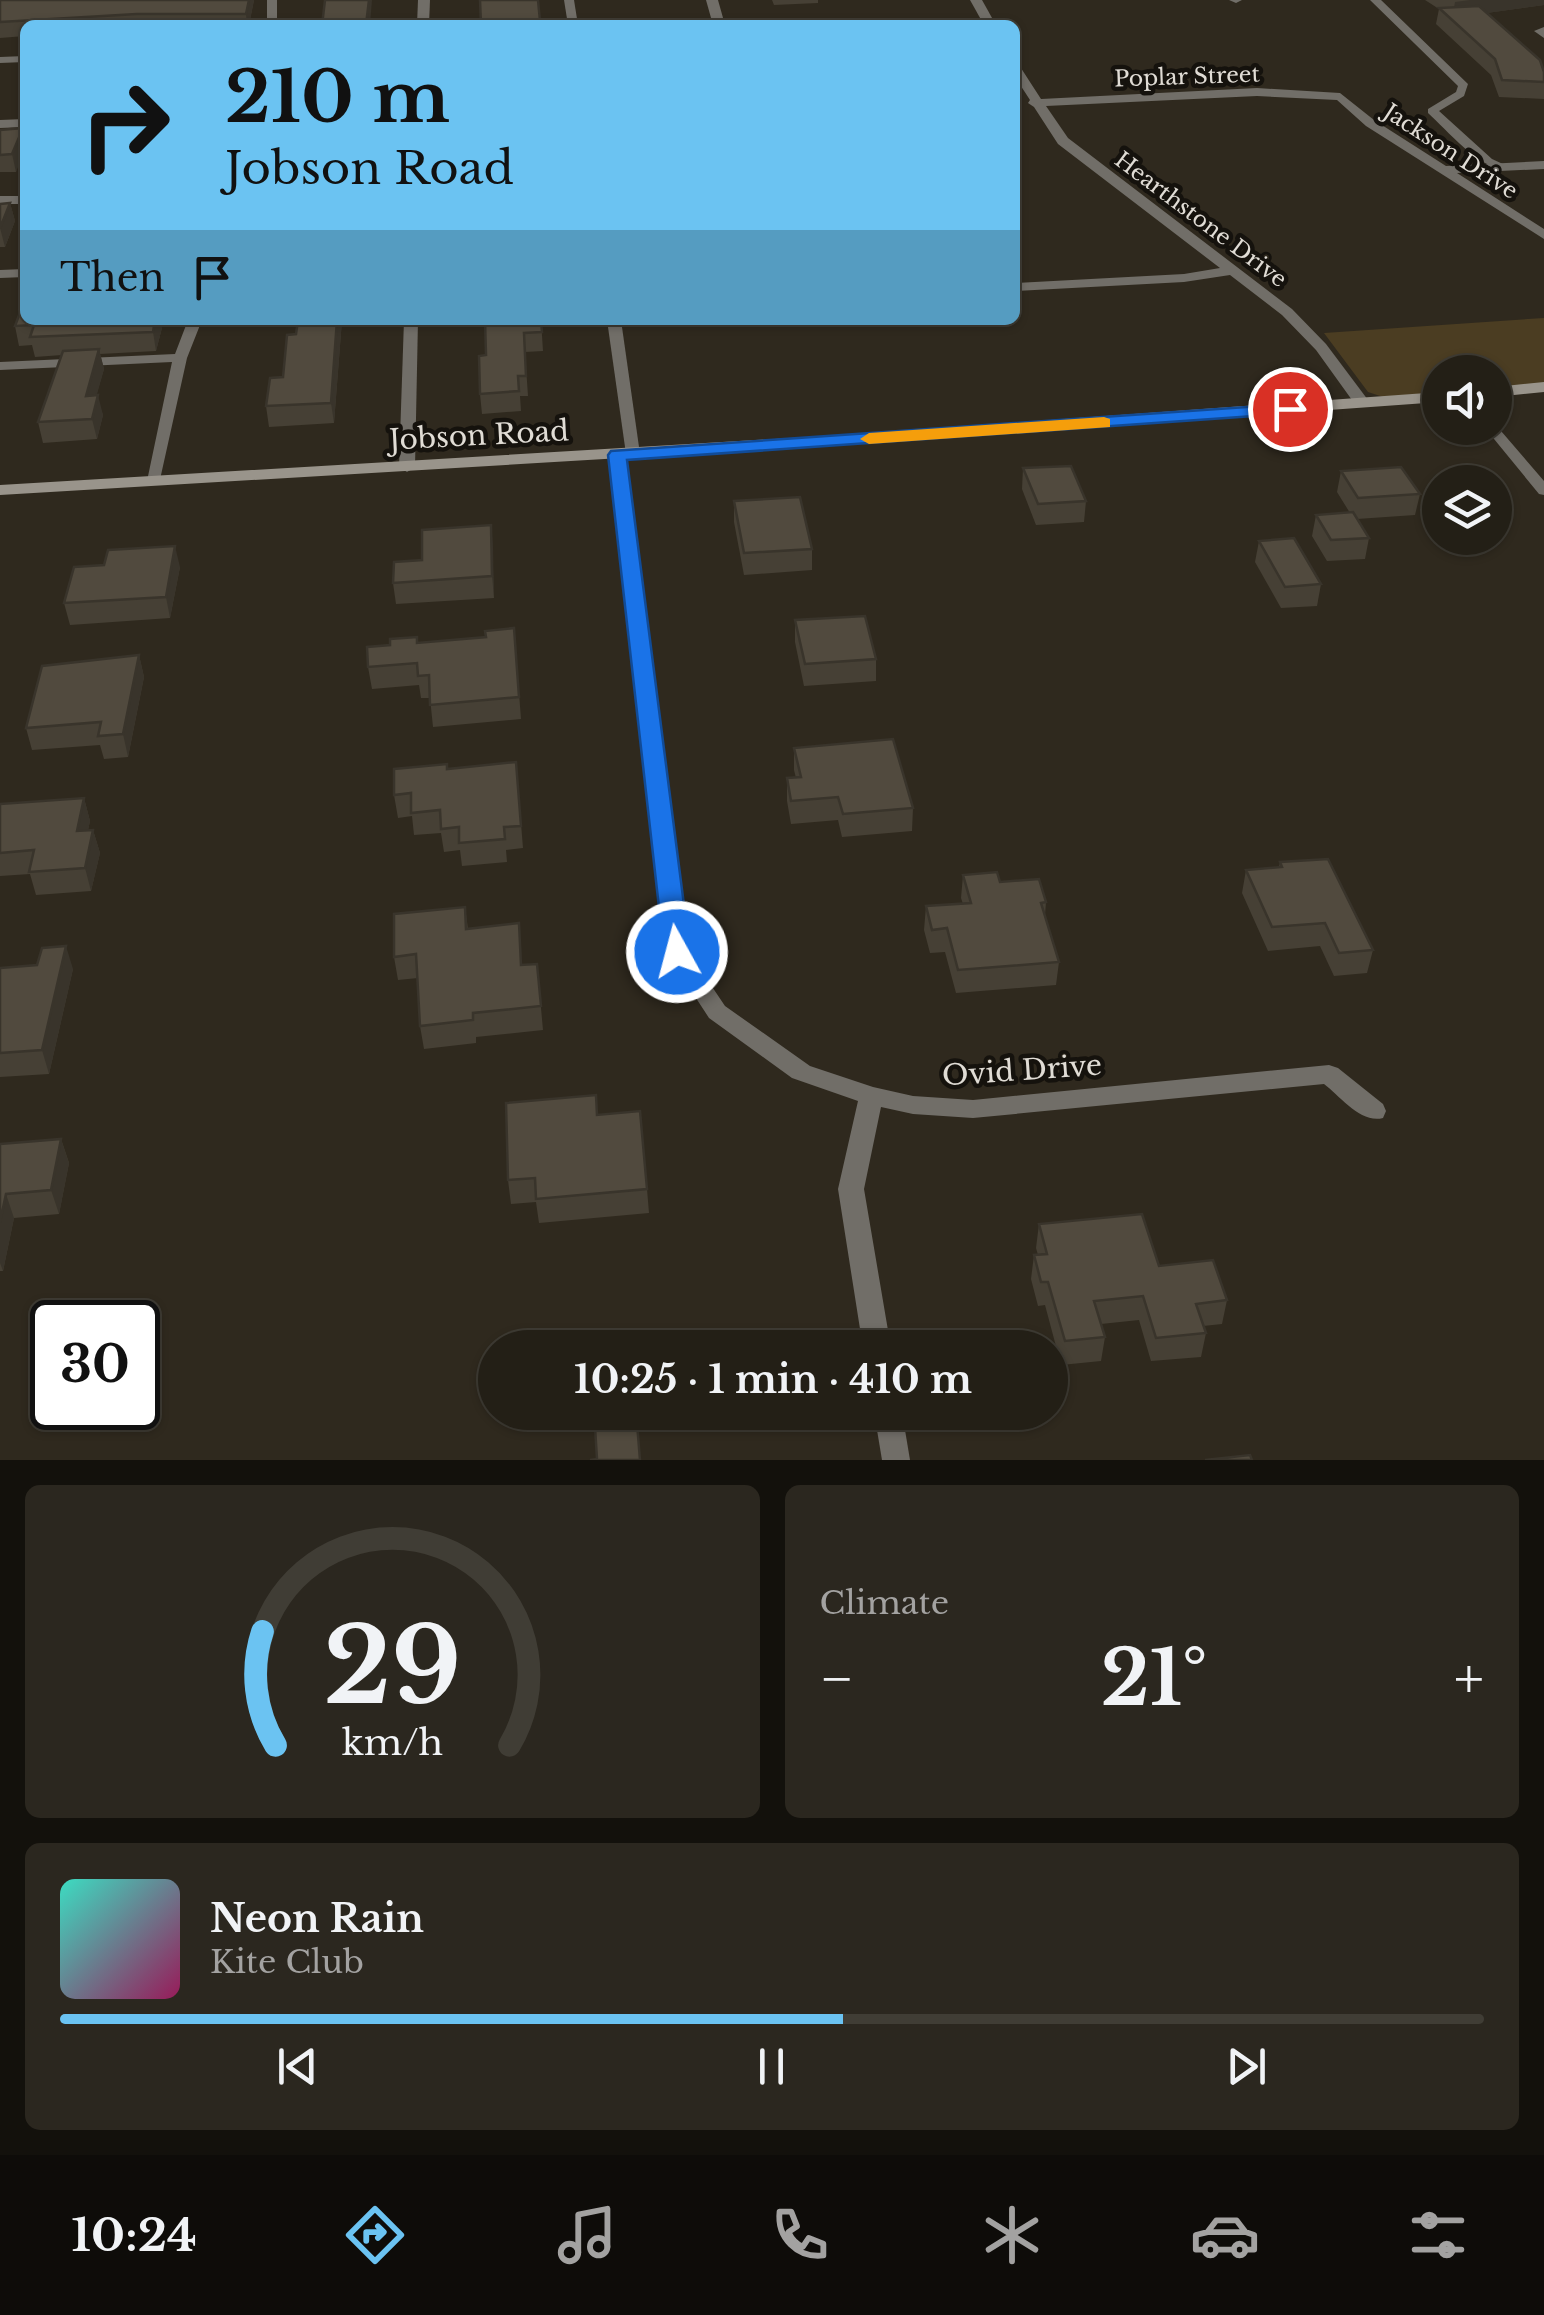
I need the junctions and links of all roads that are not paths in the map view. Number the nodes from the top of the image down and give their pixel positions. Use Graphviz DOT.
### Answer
graph roads {
  1 [pos="1375,0"];
  2 [pos="1020,77"];
  3 [pos="1340,97"];
  4 [pos="1034,102"];
  5 [pos="1501,167"];
  6 [pos="1542,167"];
  7 [pos="1442,170"];
  8 [pos="1544,234"];
  9 [pos="1235,270"];
  10 [pos="1020,288"];
  11 [pos="193,325"];
  12 [pos="410,325"];
  13 [pos="614,325"];
  14 [pos="180,358"];
  15 [pos="0,366"];
  16 [pos="1544,387"];
  17 [pos="1512,390"];
  18 [pos="1422,399"];
  19 [pos="1362,404"];
  20 [pos="1506,445"];
  21 [pos="625,454"];
  22 [pos="408,467"];
  23 [pos="154,481"];
  24 [pos="0,490"];
  25 [pos="1544,492"];
  26 [pos="870,1096"];
  27 [pos="1374,1112"];
  28 [pos="874,1330"];
  29 [pos="891,1430"];
  30 [pos="896,1460"];
  1 -- 5 [label="lane"];
  2 -- 4 [label="street, Hearthstone Drive"];
  3 -- 4 [label="street, Poplar Street"];
  3 -- 7 [label="street, Jackson Drive"];
  4 -- 9 [label="street, Hearthstone Drive"];
  5 -- 6 [label="street"];
  5 -- 7 [label="street"];
  7 -- 8 [label="street, Jackson Drive"];
  9 -- 10 [label="street"];
  9 -- 19 [label="street, Hearthstone Drive"];
  11 -- 14 [label="lane"];
  12 -- 22 [label="street"];
  13 -- 21 [label="lane"];
  14 -- 15 [label="lane"];
  14 -- 23 [label="lane"];
  16 -- 17 [label="street"];
  18 -- 19 [label="street, Jobson Road"];
  19 -- 21 [label="street, Jobson Road"];
  20 -- 25 [label="lane"];
  21 -- 22 [label="street, Jobson Road"];
  21 -- 26 [label="street, Ovid Drive"];
  22 -- 23 [label="street, Jobson Road"];
  23 -- 24 [label="street, Jobson Road"];
  26 -- 27 [label="street, Ovid Drive"];
  26 -- 28 [label="street"];
  29 -- 30 [label="street"];
}
